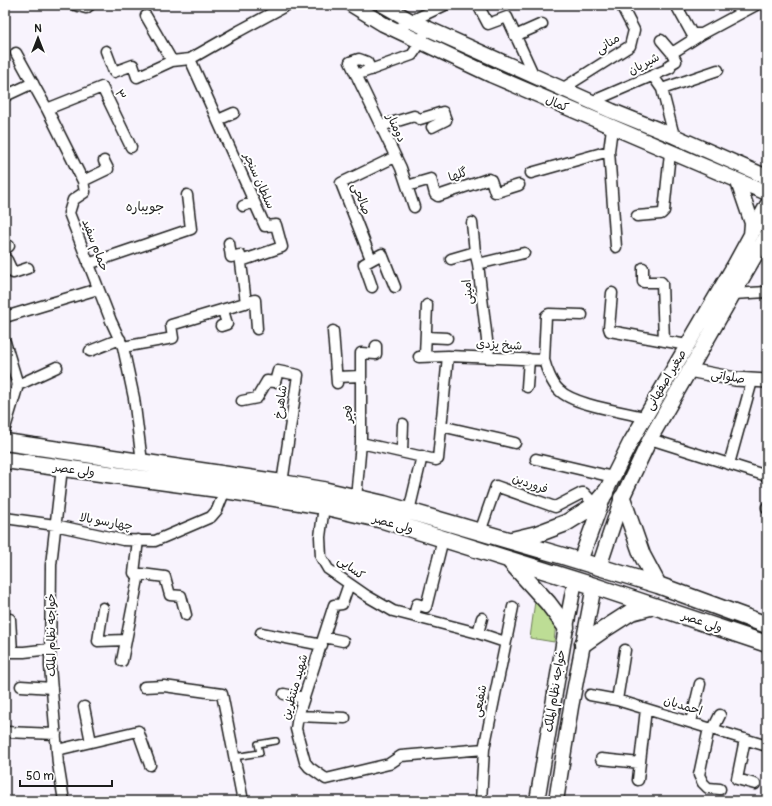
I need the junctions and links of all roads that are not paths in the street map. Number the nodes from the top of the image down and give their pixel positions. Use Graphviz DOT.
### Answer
graph roads {
  1 [pos="75,5"];
  2 [pos="90,5"];
  3 [pos="288,5"];
  4 [pos="352,5"];
  5 [pos="383,5"];
  6 [pos="445,5"];
  7 [pos="478,5"];
  8 [pos="621,5"];
  9 [pos="676,5"];
  10 [pos="756,5"];
  11 [pos="146,16"];
  12 [pos="411,21"];
  13 [pos="542,24"];
  14 [pos="427,27"];
  15 [pos="396,30"];
  16 [pos="702,34"];
  17 [pos="515,36"];
  18 [pos="662,40"];
  19 [pos="420,42"];
  20 [pos="106,51"];
  21 [pos="16,53"];
  22 [pos="672,53"];
  23 [pos="190,59"];
  24 [pos="172,61"];
  25 [pos="372,70"];
  26 [pos="718,70"];
  27 [pos="356,75"];
  28 [pos="534,76"];
  29 [pos="654,76"];
  30 [pos="33,83"];
  31 [pos="562,89"];
  32 [pos="662,89"];
  33 [pos="5,96"];
  34 [pos="591,102"];
  35 [pos="47,109"];
  36 [pos="234,113"];
  37 [pos="218,120"];
  38 [pos="381,126"];
  39 [pos="432,127"];
  40 [pos="612,128"];
  41 [pos="674,136"];
  42 [pos="131,147"];
  43 [pos="609,151"];
  44 [pos="670,153"];
  45 [pos="395,156"];
  46 [pos="104,161"];
  47 [pos="767,164"];
  48 [pos="746,168"];
  49 [pos="531,173"];
  50 [pos="767,177"];
  51 [pos="83,181"];
  52 [pos="738,182"];
  53 [pos="519,185"];
  54 [pos="407,186"];
  55 [pos="767,193"];
  56 [pos="187,195"];
  57 [pos="254,202"];
  58 [pos="767,205"];
  59 [pos="243,206"];
  60 [pos="414,207"];
  61 [pos="637,216"];
  62 [pos="472,223"];
  63 [pos="751,235"];
  64 [pos="767,235"];
  65 [pos="229,243"];
  66 [pos="616,247"];
  67 [pos="475,252"];
  68 [pos="6,254"];
  69 [pos="524,254"];
  70 [pos="371,259"];
  71 [pos="451,259"];
  72 [pos="241,261"];
  73 [pos="88,264"];
  74 [pos="478,264"];
  75 [pos="28,268"];
  76 [pos="643,268"];
  77 [pos="372,287"];
  78 [pos="395,287"];
  79 [pos="98,289"];
  80 [pos="767,292"];
  81 [pos="612,293"];
  82 [pos="732,294"];
  83 [pos="246,303"];
  84 [pos="427,305"];
  85 [pos="223,310"];
  86 [pos="582,315"];
  87 [pos="5,317"];
  88 [pos="221,326"];
  89 [pos="257,329"];
  90 [pos="333,331"];
  91 [pos="427,337"];
  92 [pos="446,338"];
  93 [pos="664,341"];
  94 [pos="5,342"];
  95 [pos="121,343"];
  96 [pos="376,346"];
  97 [pos="687,346"];
  98 [pos="90,351"];
  99 [pos="448,356"];
  100 [pos="489,357"];
  101 [pos="529,359"];
  102 [pos="544,360"];
  103 [pos="57,367"];
  104 [pos="689,370"];
  105 [pos="361,376"];
  106 [pos="752,381"];
  107 [pos="767,381"];
  108 [pos="18,385"];
  109 [pos="527,387"];
  110 [pos="242,401"];
  111 [pos="644,417"];
  112 [pos="403,424"];
  113 [pos="441,426"];
  114 [pos="5,428"];
  115 [pos="650,439"];
  116 [pos="5,442"];
  117 [pos="361,443"];
  118 [pos="515,443"];
  119 [pos="402,452"];
  120 [pos="422,456"];
  121 [pos="536,459"];
  122 [pos="5,460"];
  123 [pos="142,462"];
  124 [pos="729,464"];
  125 [pos="62,468"];
  126 [pos="767,476"];
  127 [pos="613,477"];
  128 [pos="282,483"];
  129 [pos="225,490"];
  130 [pos="605,493"];
  131 [pos="356,498"];
  132 [pos="622,498"];
  133 [pos="595,505"];
  134 [pos="324,506"];
  135 [pos="409,511"];
  136 [pos="5,518"];
  137 [pos="55,525"];
  138 [pos="480,532"];
  139 [pos="443,539"];
  140 [pos="138,540"];
  141 [pos="510,541"];
  142 [pos="509,560"];
  143 [pos="580,561"];
  144 [pos="599,567"];
  145 [pos="139,574"];
  146 [pos="575,580"];
  147 [pos="349,584"];
  148 [pos="658,585"];
  149 [pos="594,586"];
  150 [pos="654,606"];
  151 [pos="513,607"];
  152 [pos="103,608"];
  153 [pos="186,615"];
  154 [pos="414,616"];
  155 [pos="482,618"];
  156 [pos="10,620"];
  157 [pos="767,625"];
  158 [pos="566,627"];
  159 [pos="261,633"];
  160 [pos="478,633"];
  161 [pos="126,640"];
  162 [pos="323,641"];
  163 [pos="343,641"];
  164 [pos="505,642"];
  165 [pos="583,644"];
  166 [pos="767,644"];
  167 [pos="50,649"];
  168 [pos="625,650"];
  169 [pos="9,652"];
  170 [pos="122,662"];
  171 [pos="700,684"];
  172 [pos="21,686"];
  173 [pos="144,687"];
  174 [pos="52,688"];
  175 [pos="284,694"];
  176 [pos="590,695"];
  177 [pos="304,698"];
  178 [pos="617,700"];
  179 [pos="84,707"];
  180 [pos="646,709"];
  181 [pos="720,715"];
  182 [pos="298,716"];
  183 [pos="345,718"];
  184 [pos="691,722"];
  185 [pos="711,729"];
  186 [pos="5,732"];
  187 [pos="56,734"];
  188 [pos="745,739"];
  189 [pos="276,741"];
  190 [pos="91,742"];
  191 [pos="767,746"];
  192 [pos="484,749"];
  193 [pos="57,750"];
  194 [pos="234,757"];
  195 [pos="601,759"];
  196 [pos="640,763"];
  197 [pos="150,765"];
  198 [pos="638,780"];
  199 [pos="755,784"];
  200 [pos="720,789"];
  201 [pos="64,801"];
  202 [pos="243,801"];
  203 [pos="481,801"];
  204 [pos="537,801"];
  205 [pos="556,801"];
  1 -- 2 [label="street"];
  3 -- 23 [label="street"];
  4 -- 15 [label="main road, کمال"];
  5 -- 12 [label="main road, کمال"];
  6 -- 12 [label="street"];
  7 -- 17 [label="street"];
  8 -- 31 [label="street, منانی"];
  9 -- 16 [label="street"];
  10 -- 16 [label="street, شیریان"];
  11 -- 24 [label="street"];
  12 -- 14 [label="main road, کمال"];
  12 -- 15 [label="street"];
  13 -- 17 [label="street"];
  14 -- 19 [label="street"];
  14 -- 28 [label="main road, کمال"];
  15 -- 19 [label="main road, کمال"];
  16 -- 22 [label="street, شیریان"];
  17 -- 28 [label="street"];
  18 -- 22 [label="street"];
  19 -- 25 [label="street"];
  19 -- 40 [label="main road, کمال"];
  20 -- 24 [label="street"];
  21 -- 30 [label="street"];
  22 -- 29 [label="street, شیریان"];
  23 -- 24 [label="street"];
  23 -- 37 [label="street, سلطان سنجر"];
  25 -- 27 [label="street"];
  25 -- 27 [label="street, دومنار"];
  26 -- 32 [label="street"];
  27 -- 38 [label="street, دومنار"];
  28 -- 31 [label="main road, کمال"];
  29 -- 32 [label="street"];
  29 -- 34 [label="street, شیریان"];
  30 -- 33 [label="street"];
  30 -- 35 [label="street"];
  31 -- 34 [label="main road, کمال"];
  32 -- 41 [label="street"];
  34 -- 41 [label="main road, کمال"];
  35 -- 42 [label="street, ۳"];
  35 -- 51 [label="street"];
  36 -- 37 [label="street"];
  37 -- 57 [label="street, سلطان سنجر"];
  38 -- 39 [label="street"];
  38 -- 45 [label="street, دومنار"];
  40 -- 43 [label="street"];
  40 -- 44 [label="main road, کمال"];
  41 -- 48 [label="main road, کمال"];
  43 -- 49 [label="street"];
  43 -- 66 [label="street"];
  44 -- 52 [label="main road, کمال"];
  44 -- 61 [label="street"];
  45 -- 54 [label="street, دومنار"];
  45 -- 70 [label="street, صالحی"];
  46 -- 51 [label="street"];
  47 -- 48 [label="main road"];
  48 -- 50 [label="main road, کمال"];
  51 -- 73 [label="street, حمام سفید"];
  52 -- 55 [label="main road, کمال"];
  52 -- 63 [label="main road"];
  53 -- 54 [label="street, گلها"];
  54 -- 60 [label="street, دومنار"];
  56 -- 73 [label="street"];
  57 -- 59 [label="street"];
  57 -- 72 [label="street, سلطان سنجر"];
  58 -- 63 [label="main road, صغیر اصفهانی"];
  62 -- 67 [label="street, امینی"];
  63 -- 97 [label="main road, صغیر اصفهانی"];
  64 -- 82 [label="main road, صغیر اصفهانی"];
  65 -- 72 [label="street"];
  67 -- 71 [label="street"];
  67 -- 74 [label="street, امینی"];
  68 -- 75 [label="street"];
  69 -- 74 [label="street"];
  70 -- 77 [label="street"];
  70 -- 78 [label="street"];
  72 -- 83 [label="street"];
  73 -- 79 [label="street, حمام سفید"];
  74 -- 100 [label="street, امینی"];
  76 -- 93 [label="street"];
  79 -- 87 [label="street"];
  79 -- 95 [label="street, حمام سفید"];
  80 -- 82 [label="street"];
  81 -- 93 [label="street"];
  82 -- 104 [label="main road, صغیر اصفهانی"];
  83 -- 85 [label="street"];
  83 -- 89 [label="street"];
  84 -- 91 [label="street"];
  85 -- 88 [label="street"];
  85 -- 95 [label="street"];
  86 -- 102 [label="street"];
  90 -- 105 [label="street"];
  91 -- 92 [label="street"];
  91 -- 99 [label="street, شیخ یزدی"];
  93 -- 97 [label="street"];
  94 -- 108 [label="street"];
  95 -- 98 [label="street"];
  95 -- 123 [label="street, حمام سفید"];
  96 -- 105 [label="street, فجر"];
  97 -- 111 [label="main road, صغیر اصفهانی"];
  99 -- 100 [label="street, شیخ یزدی"];
  99 -- 113 [label="street"];
  100 -- 101 [label="street, شیخ یزدی"];
  101 -- 102 [label="street, شیخ یزدی"];
  101 -- 109 [label="street"];
  102 -- 111 [label="street"];
  103 -- 108 [label="street"];
  104 -- 106 [label="street, صلواتی"];
  104 -- 115 [label="main road, صغیر اصفهانی"];
  105 -- 117 [label="street, فجر"];
  106 -- 107 [label="street, صلواتی"];
  106 -- 124 [label="street"];
  108 -- 114 [label="street"];
  110 -- 128 [label="street, شاهرخ"];
  111 -- 127 [label="main road, صغیر اصفهانی"];
  112 -- 119 [label="street"];
  113 -- 118 [label="street"];
  113 -- 120 [label="street"];
  115 -- 124 [label="street"];
  115 -- 132 [label="main road, صغیر اصفهانی"];
  116 -- 123 [label="main road, ولی عصر"];
  117 -- 119 [label="street"];
  117 -- 131 [label="street, فجر"];
  119 -- 120 [label="street"];
  120 -- 135 [label="street"];
  121 -- 127 [label="street"];
  122 -- 125 [label="main road, ولی عصر"];
  123 -- 128 [label="main road, ولی عصر"];
  124 -- 126 [label="street"];
  125 -- 129 [label="main road, ولی عصر"];
  125 -- 137 [label="street, خواجه نظام الملک"];
  127 -- 130 [label="main road, صغیر اصفهانی"];
  128 -- 131 [label="main road, ولی عصر"];
  129 -- 134 [label="main road, ولی عصر"];
  129 -- 140 [label="street, چهارسو بالا"];
  130 -- 133 [label="main road"];
  130 -- 143 [label="main road, صغیر اصفهانی"];
  131 -- 135 [label="main road, ولی عصر"];
  132 -- 144 [label="main road, صغیر اصفهانی"];
  132 -- 148 [label="main road"];
  133 -- 138 [label="street, فروردین"];
  133 -- 141 [label="main road"];
  134 -- 139 [label="main road, ولی عصر"];
  134 -- 147 [label="street, کسایی"];
  135 -- 138 [label="main road, ولی عصر"];
  136 -- 137 [label="street, چهارسو بالا"];
  137 -- 140 [label="street, چهارسو بالا"];
  137 -- 167 [label="street, خواجه نظام الملک"];
  138 -- 141 [label="main road, ولی عصر"];
  139 -- 142 [label="main road, ولی عصر"];
  139 -- 154 [label="street"];
  140 -- 145 [label="street"];
  141 -- 143 [label="main road, ولی عصر"];
  142 -- 146 [label="main road, ولی عصر"];
  142 -- 158 [label="main road"];
  143 -- 144 [label="main road, ولی عصر"];
  143 -- 146 [label="main road"];
  144 -- 148 [label="main road, ولی عصر"];
  144 -- 149 [label="main road"];
  145 -- 153 [label="street"];
  145 -- 161 [label="street"];
  146 -- 149 [label="main road, ولی عصر"];
  146 -- 158 [label="main road, خواجه نظام الملک"];
  147 -- 154 [label="street, کسایی"];
  147 -- 162 [label="street, شهید منتظرین"];
  148 -- 157 [label="main road, ولی عصر"];
  149 -- 150 [label="main road, ولی عصر"];
  149 -- 165 [label="main road, خواجه نظام الملک"];
  150 -- 165 [label="main road"];
  150 -- 166 [label="main road, ولی عصر"];
  151 -- 164 [label="street, شفیعی"];
  152 -- 161 [label="street"];
  154 -- 160 [label="street, کسایی"];
  155 -- 160 [label="street"];
  156 -- 169 [label="street"];
  158 -- 204 [label="main road, خواجه نظام الملک"];
  159 -- 162 [label="street"];
  160 -- 164 [label="street, کسایی"];
  161 -- 170 [label="street"];
  162 -- 163 [label="street"];
  162 -- 177 [label="street, شهید منتظرین"];
  164 -- 192 [label="street, شفیعی"];
  165 -- 205 [label="main road, خواجه نظام الملک"];
  167 -- 169 [label="street"];
  167 -- 174 [label="street, خواجه نظام الملک"];
  168 -- 178 [label="street"];
  171 -- 184 [label="street"];
  172 -- 174 [label="street"];
  173 -- 194 [label="street"];
  174 -- 187 [label="street, خواجه نظام الملک"];
  175 -- 177 [label="street"];
  176 -- 178 [label="street, احمدیان"];
  177 -- 182 [label="street, شهید منتظرین"];
  178 -- 180 [label="street, احمدیان"];
  179 -- 190 [label="street"];
  180 -- 184 [label="street, احمدیان"];
  180 -- 196 [label="street"];
  181 -- 185 [label="street"];
  182 -- 183 [label="street"];
  182 -- 192 [label="street, شهید منتظرین"];
  184 -- 185 [label="street, احمدیان"];
  185 -- 188 [label="street, احمدیان"];
  185 -- 200 [label="street"];
  186 -- 187 [label="street"];
  187 -- 193 [label="street, خواجه نظام الملک"];
  188 -- 191 [label="street, احمدیان"];
  188 -- 199 [label="street"];
  189 -- 194 [label="lane"];
  190 -- 193 [label="street"];
  190 -- 197 [label="street"];
  192 -- 203 [label="street, شفیعی"];
  193 -- 201 [label="street, خواجه نظام الملک"];
  194 -- 202 [label="street"];
  195 -- 196 [label="street"];
  196 -- 198 [label="street"];
}
